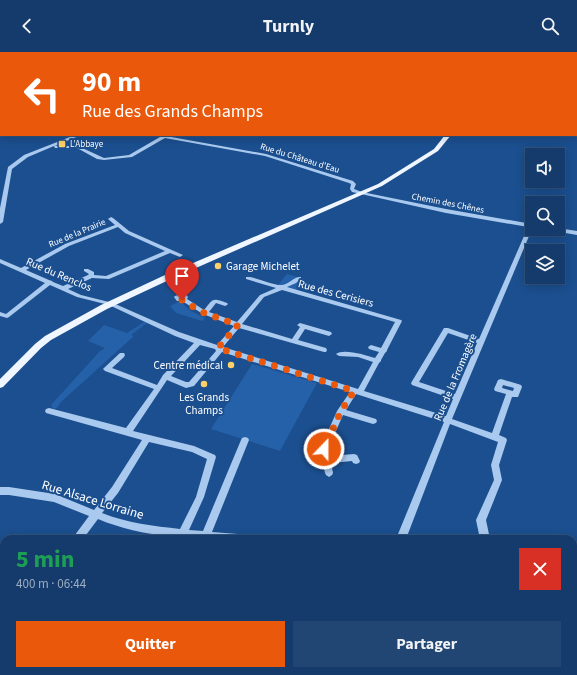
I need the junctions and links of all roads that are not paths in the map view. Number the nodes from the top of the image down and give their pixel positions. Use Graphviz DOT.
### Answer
graph roads {
  1 [pos="77,136"];
  2 [pos="158,136"];
  3 [pos="447,136"];
  4 [pos="164,137"];
  5 [pos="53,147"];
  6 [pos="361,193"];
  7 [pos="111,219"];
  8 [pos="0,222"];
  9 [pos="525,224"];
  10 [pos="119,225"];
  11 [pos="565,231"];
  12 [pos="577,233"];
  13 [pos="527,236"];
  14 [pos="170,251"];
  15 [pos="180,255"];
  16 [pos="0,261"];
  17 [pos="22,270"];
  18 [pos="86,270"];
  19 [pos="91,276"];
  20 [pos="248,278"];
  21 [pos="299,278"];
  22 [pos="50,282"];
  23 [pos="62,288"];
  24 [pos="281,288"];
  25 [pos="183,299"];
  26 [pos="111,304"];
  27 [pos="226,304"];
  28 [pos="205,313"];
  29 [pos="0,314"];
  30 [pos="238,325"];
  31 [pos="329,334"];
  32 [pos="294,341"];
  33 [pos="199,342"];
  34 [pos="482,342"];
  35 [pos="371,347"];
  36 [pos="220,349"];
  37 [pos="324,350"];
  38 [pos="384,351"];
  39 [pos="339,354"];
  40 [pos="122,355"];
  41 [pos="378,361"];
  42 [pos="166,377"];
  43 [pos="0,385"];
  44 [pos="158,388"];
  45 [pos="357,392"];
  46 [pos="510,393"];
  47 [pos="457,398"];
  48 [pos="49,411"];
  49 [pos="341,411"];
  50 [pos="448,420"];
  51 [pos="373,421"];
  52 [pos="128,432"];
  53 [pos="494,437"];
  54 [pos="147,438"];
  55 [pos="245,440"];
  56 [pos="326,460"];
  57 [pos="356,461"];
  58 [pos="329,473"];
  59 [pos="0,492"];
  60 [pos="96,515"];
  61 [pos="183,534"];
  62 [pos="81,535"];
  63 [pos="206,535"];
  64 [pos="403,535"];
  65 [pos="484,535"];
  1 -- 5 [label="street"];
  2 -- 4 [label="street, Rue du Château d'Eau"];
  3 -- 6 [label="main road"];
  4 -- 5 [label="street"];
  4 -- 6 [label="street, Rue du Château d'Eau"];
  5 -- 8 [label="street"];
  6 -- 9 [label="street, Chemin des Chênes"];
  6 -- 26 [label="main road"];
  7 -- 10 [label="street"];
  10 -- 14 [label="street"];
  10 -- 17 [label="street, Rue de la Prairie"];
  11 -- 12 [label="street"];
  13 -- 34 [label="street, Rue de la Fromagère"];
  14 -- 15 [label="street"];
  14 -- 19 [label="street"];
  16 -- 17 [label="street, Rue du Renclos"];
  17 -- 22 [label="street, Rue du Renclos"];
  18 -- 19 [label="street"];
  19 -- 23 [label="street"];
  20 -- 24 [label="street, Rue des Cerisiers"];
  21 -- 24 [label="street"];
  22 -- 23 [label="street, Rue du Renclos"];
  22 -- 29 [label="street"];
  23 -- 26 [label="street, Rue du Renclos"];
  24 -- 30 [label="street"];
  24 -- 38 [label="street, Rue des Cerisiers"];
  25 -- 28 [label="street"];
  26 -- 33 [label="street, Rue du Renclos"];
  26 -- 43 [label="main road"];
  27 -- 28 [label="street"];
  28 -- 30 [label="street"];
  30 -- 32 [label="street"];
  30 -- 36 [label="street"];
  31 -- 32 [label="street"];
  32 -- 37 [label="street"];
  33 -- 36 [label="street, Rue du Renclos"];
  33 -- 42 [label="street"];
  34 -- 47 [label="street, Rue de la Fromagère"];
  34 -- 47 [label="street"];
  35 -- 38 [label="street"];
  36 -- 42 [label="street"];
  36 -- 45 [label="street, Rue du Renclos"];
  38 -- 41 [label="street"];
  39 -- 41 [label="street"];
  40 -- 44 [label="street"];
  41 -- 45 [label="street"];
  42 -- 44 [label="street"];
  44 -- 52 [label="street"];
  45 -- 49 [label="street"];
  45 -- 50 [label="street, Rue du Renclos"];
  46 -- 53 [label="street"];
  47 -- 50 [label="street, Rue de la Fromagère"];
  48 -- 52 [label="street"];
  49 -- 51 [label="street"];
  49 -- 56 [label="street"];
  50 -- 53 [label="street, Rue du Renclos"];
  50 -- 64 [label="street, Rue de la Fromagère"];
  52 -- 54 [label="street"];
  53 -- 65 [label="street"];
  54 -- 60 [label="street"];
  54 -- 61 [label="street"];
  55 -- 63 [label="street"];
  56 -- 57 [label="street"];
  56 -- 58 [label="street"];
  59 -- 60 [label="street, Rue Alsace Lorraine"];
  60 -- 61 [label="street, Rue Alsace Lorraine"];
  60 -- 62 [label="street"];
  61 -- 63 [label="street, Rue Alsace Lorraine"];
}
